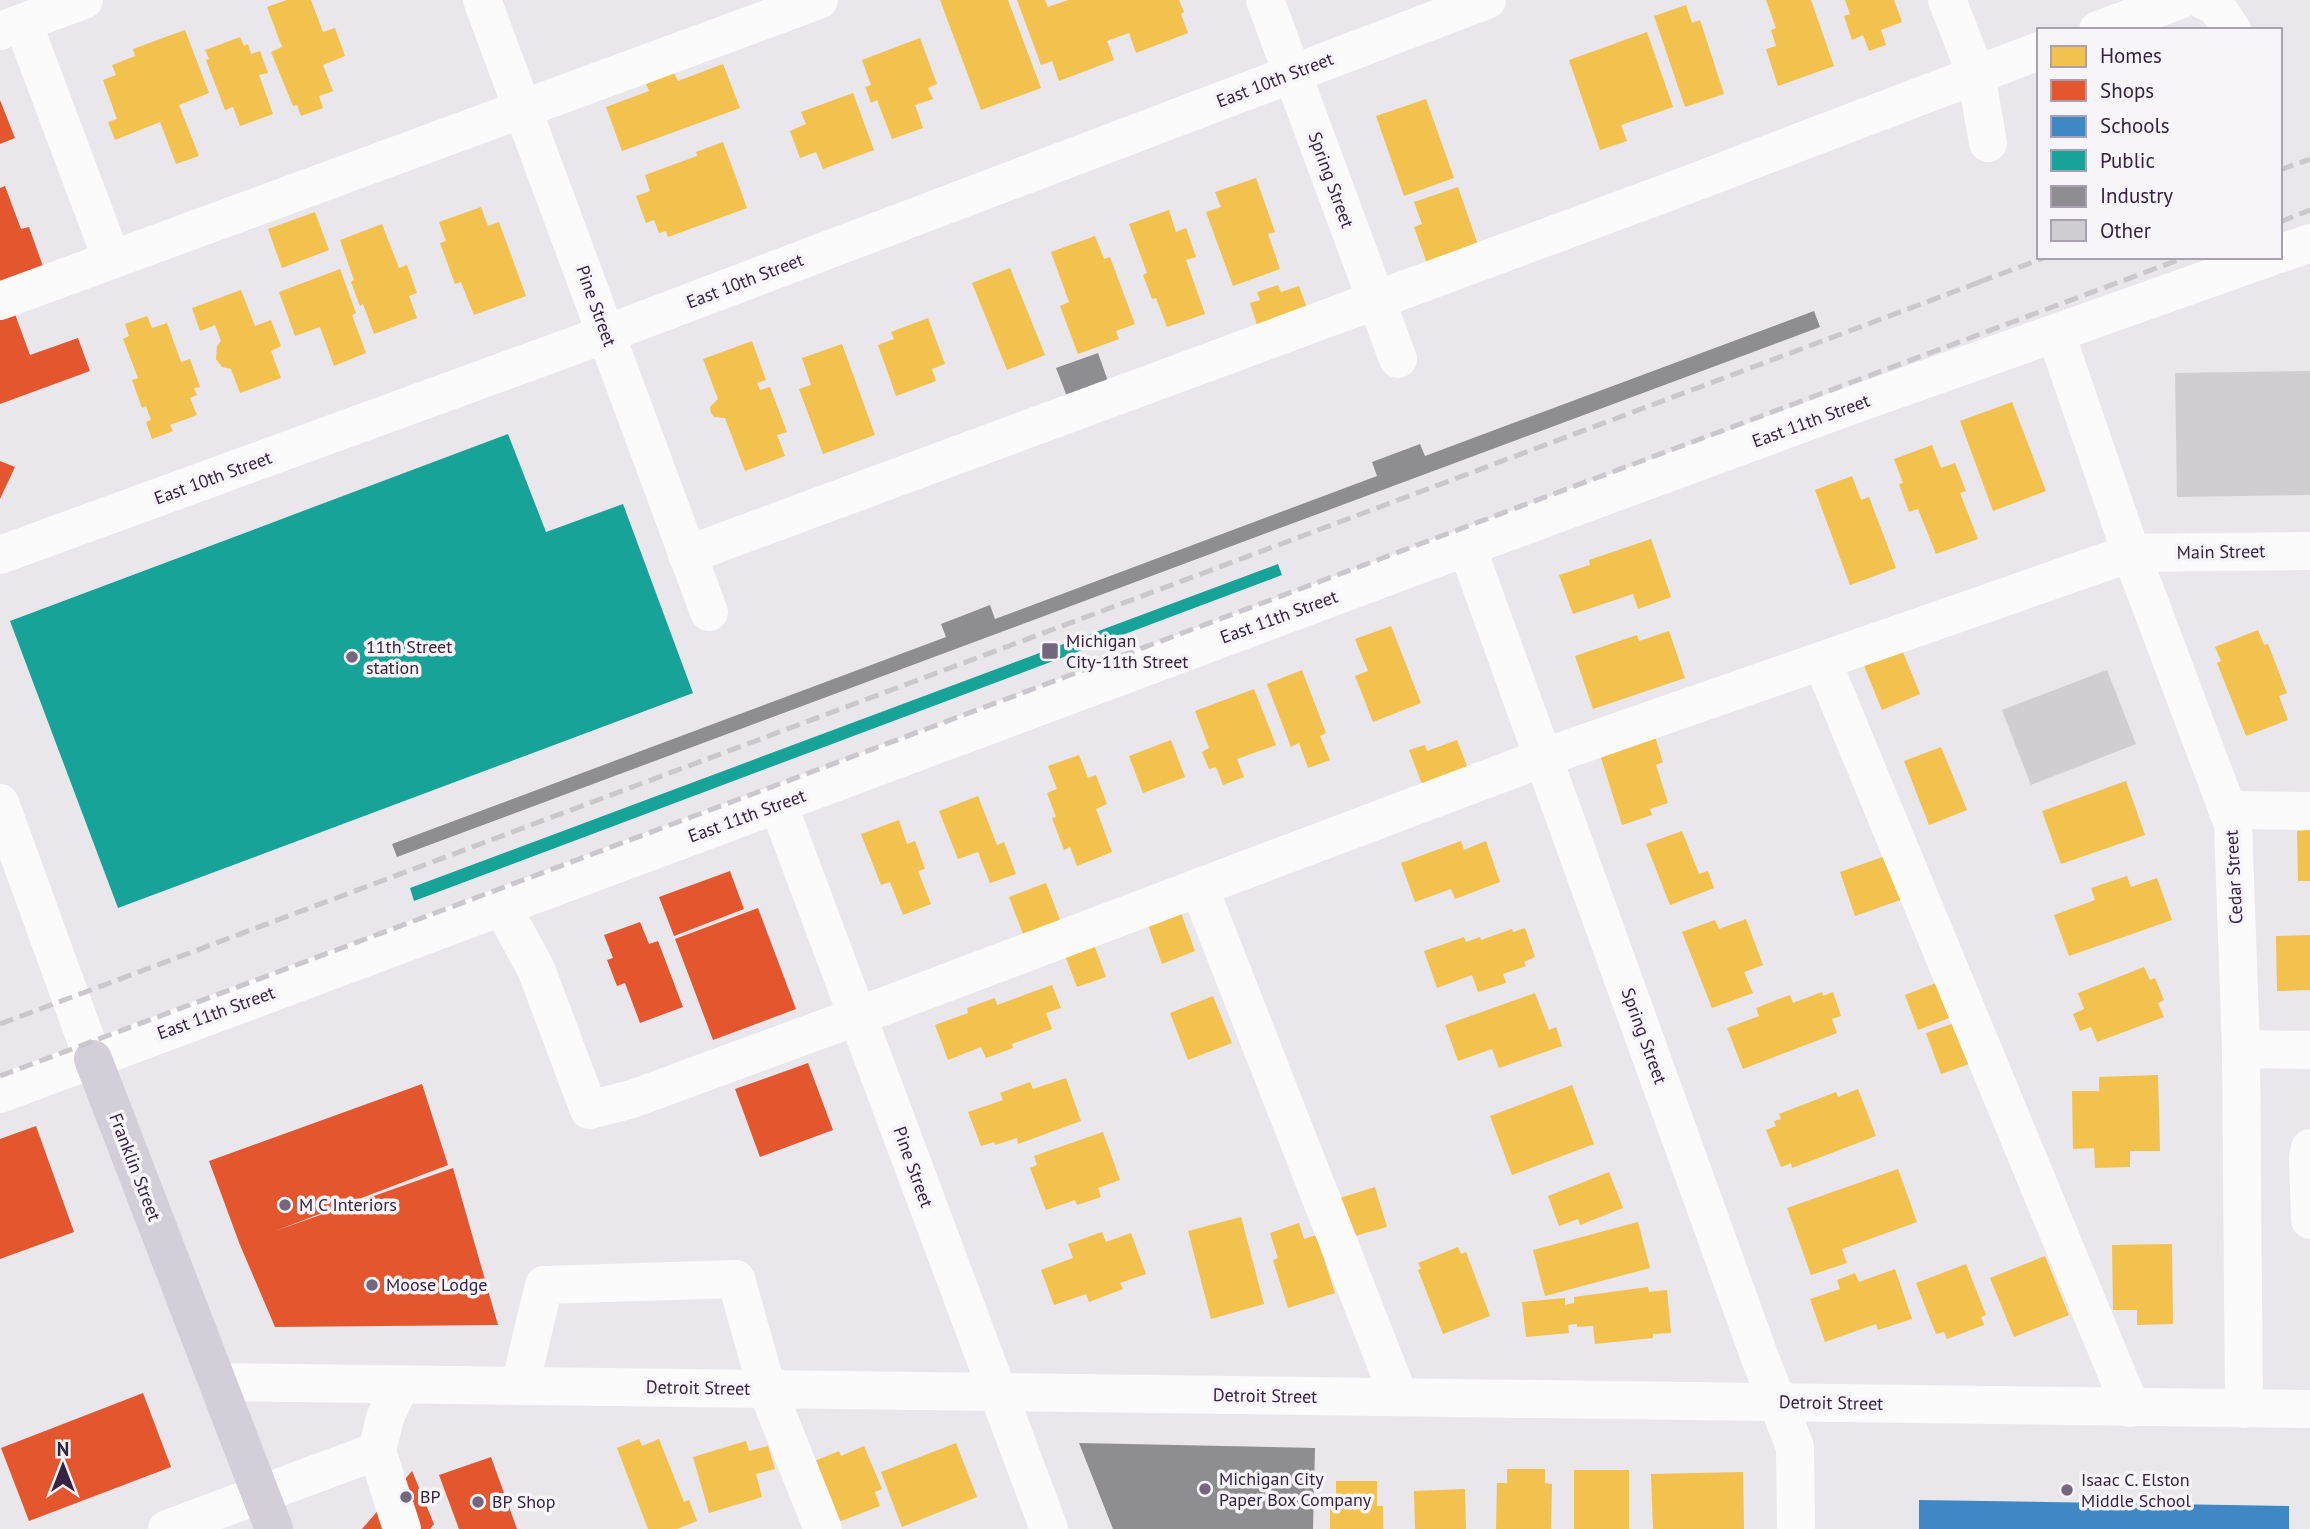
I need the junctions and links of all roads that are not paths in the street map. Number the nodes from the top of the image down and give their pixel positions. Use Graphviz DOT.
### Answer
graph roads {
  1 [pos="83,0"];
  2 [pos="482,0"];
  3 [pos="819,0"];
  4 [pos="1265,0"];
  5 [pos="1487,0"];
  6 [pos="1947,0"];
  7 [pos="2179,0"];
  8 [pos="2203,0"];
  9 [pos="11,27"];
  10 [pos="2103,28"];
  11 [pos="2231,28"];
  12 [pos="2037,52"];
  13 [pos="1292,74"];
  14 [pos="1976,74"];
  15 [pos="523,109"];
  16 [pos="1988,143"];
  17 [pos="2310,243"];
  18 [pos="2282,253"];
  19 [pos="2264,259"];
  20 [pos="112,260"];
  21 [pos="1376,299"];
  22 [pos="0,301"];
  23 [pos="606,334"];
  24 [pos="2056,334"];
  25 [pos="1398,359"];
  26 [pos="1468,547"];
  27 [pos="2310,551"];
  28 [pos="2132,553"];
  29 [pos="0,555"];
  30 [pos="687,555"];
  31 [pos="709,612"];
  32 [pos="1822,661"];
  33 [pos="1545,757"];
  34 [pos="778,804"];
  35 [pos="2227,810"];
  36 [pos="2310,811"];
  37 [pos="2,813"];
  38 [pos="1199,887"];
  39 [pos="502,907"];
  40 [pos="858,1016"];
  41 [pos="2241,1049"];
  42 [pos="2310,1050"];
  43 [pos="93,1059"];
  44 [pos="0,1094"];
  45 [pos="2310,1148"];
  46 [pos="2310,1220"];
  47 [pos="219,1382"];
  48 [pos="400,1385"];
  49 [pos="520,1386"];
  50 [pos="767,1389"];
  51 [pos="996,1392"];
  52 [pos="1399,1397"];
  53 [pos="1777,1402"];
  54 [pos="2132,1408"];
  55 [pos="2244,1409"];
  56 [pos="2310,1409"];
  57 [pos="377,1451"];
  58 [pos="261,1493"];
  59 [pos="167,1529"];
  60 [pos="274,1529"];
  61 [pos="402,1529"];
  62 [pos="823,1529"];
  63 [pos="1049,1529"];
  64 [pos="1797,1529"];
  1 -- 9 [label="street"];
  2 -- 15 [label="street, Pine Street"];
  3 -- 15 [label="street"];
  4 -- 13 [label="street, Spring Street"];
  5 -- 13 [label="street, East 10th Street"];
  6 -- 14 [label="street"];
  7 -- 10 [label="street"];
  8 -- 11 [label="street"];
  9 -- 20 [label="street"];
  12 -- 14 [label="street"];
  13 -- 21 [label="street, Spring Street"];
  13 -- 23 [label="street, East 10th Street"];
  14 -- 16 [label="street"];
  14 -- 21 [label="street"];
  15 -- 20 [label="street"];
  15 -- 23 [label="street, Pine Street"];
  17 -- 18 [label="street"];
  19 -- 24 [label="street, East 11th Street"];
  20 -- 22 [label="street"];
  21 -- 25 [label="street, Spring Street"];
  21 -- 30 [label="street"];
  23 -- 29 [label="street, East 10th Street"];
  23 -- 30 [label="street, Pine Street"];
  24 -- 26 [label="street, East 11th Street"];
  24 -- 28 [label="street, Cedar Street"];
  26 -- 33 [label="street, Spring Street"];
  26 -- 34 [label="street, East 11th Street"];
  27 -- 28 [label="street, Main Street"];
  28 -- 32 [label="street, Main Street"];
  28 -- 35 [label="street, Cedar Street"];
  30 -- 31 [label="street, Pine Street"];
  32 -- 33 [label="street, Main Street"];
  32 -- 54 [label="street"];
  33 -- 38 [label="street, Main Street"];
  33 -- 53 [label="street, Spring Street"];
  34 -- 39 [label="street, East 11th Street"];
  34 -- 40 [label="street, Pine Street"];
  35 -- 36 [label="street"];
  35 -- 41 [label="street, Cedar Street"];
  37 -- 43 [label="street, Franklin Street"];
  38 -- 40 [label="street, Main Street"];
  38 -- 52 [label="street"];
  39 -- 40 [label="street, Main Street"];
  39 -- 43 [label="street, East 11th Street"];
  40 -- 51 [label="street, Pine Street"];
  41 -- 42 [label="street"];
  41 -- 55 [label="street, Cedar Street"];
  43 -- 44 [label="street, East 11th Street"];
  43 -- 47 [label="main road, Franklin Street"];
  45 -- 46 [label="street"];
  47 -- 48 [label="street, Detroit Street"];
  47 -- 58 [label="main road, Franklin Street"];
  48 -- 49 [label="street, Detroit Street"];
  48 -- 57 [label="street"];
  49 -- 50 [label="street, Detroit Street"];
  49 -- 50 [label="street"];
  50 -- 51 [label="street, Detroit Street"];
  50 -- 62 [label="street"];
  51 -- 52 [label="street, Detroit Street"];
  51 -- 63 [label="street, Pine Street"];
  52 -- 53 [label="street, Detroit Street"];
  53 -- 54 [label="street, Detroit Street"];
  53 -- 64 [label="street, Spring Street"];
  54 -- 55 [label="street, Detroit Street"];
  55 -- 56 [label="street, Detroit Street"];
  57 -- 58 [label="street"];
  57 -- 61 [label="street"];
  58 -- 59 [label="street"];
  58 -- 60 [label="main road, Franklin Street"];
}
